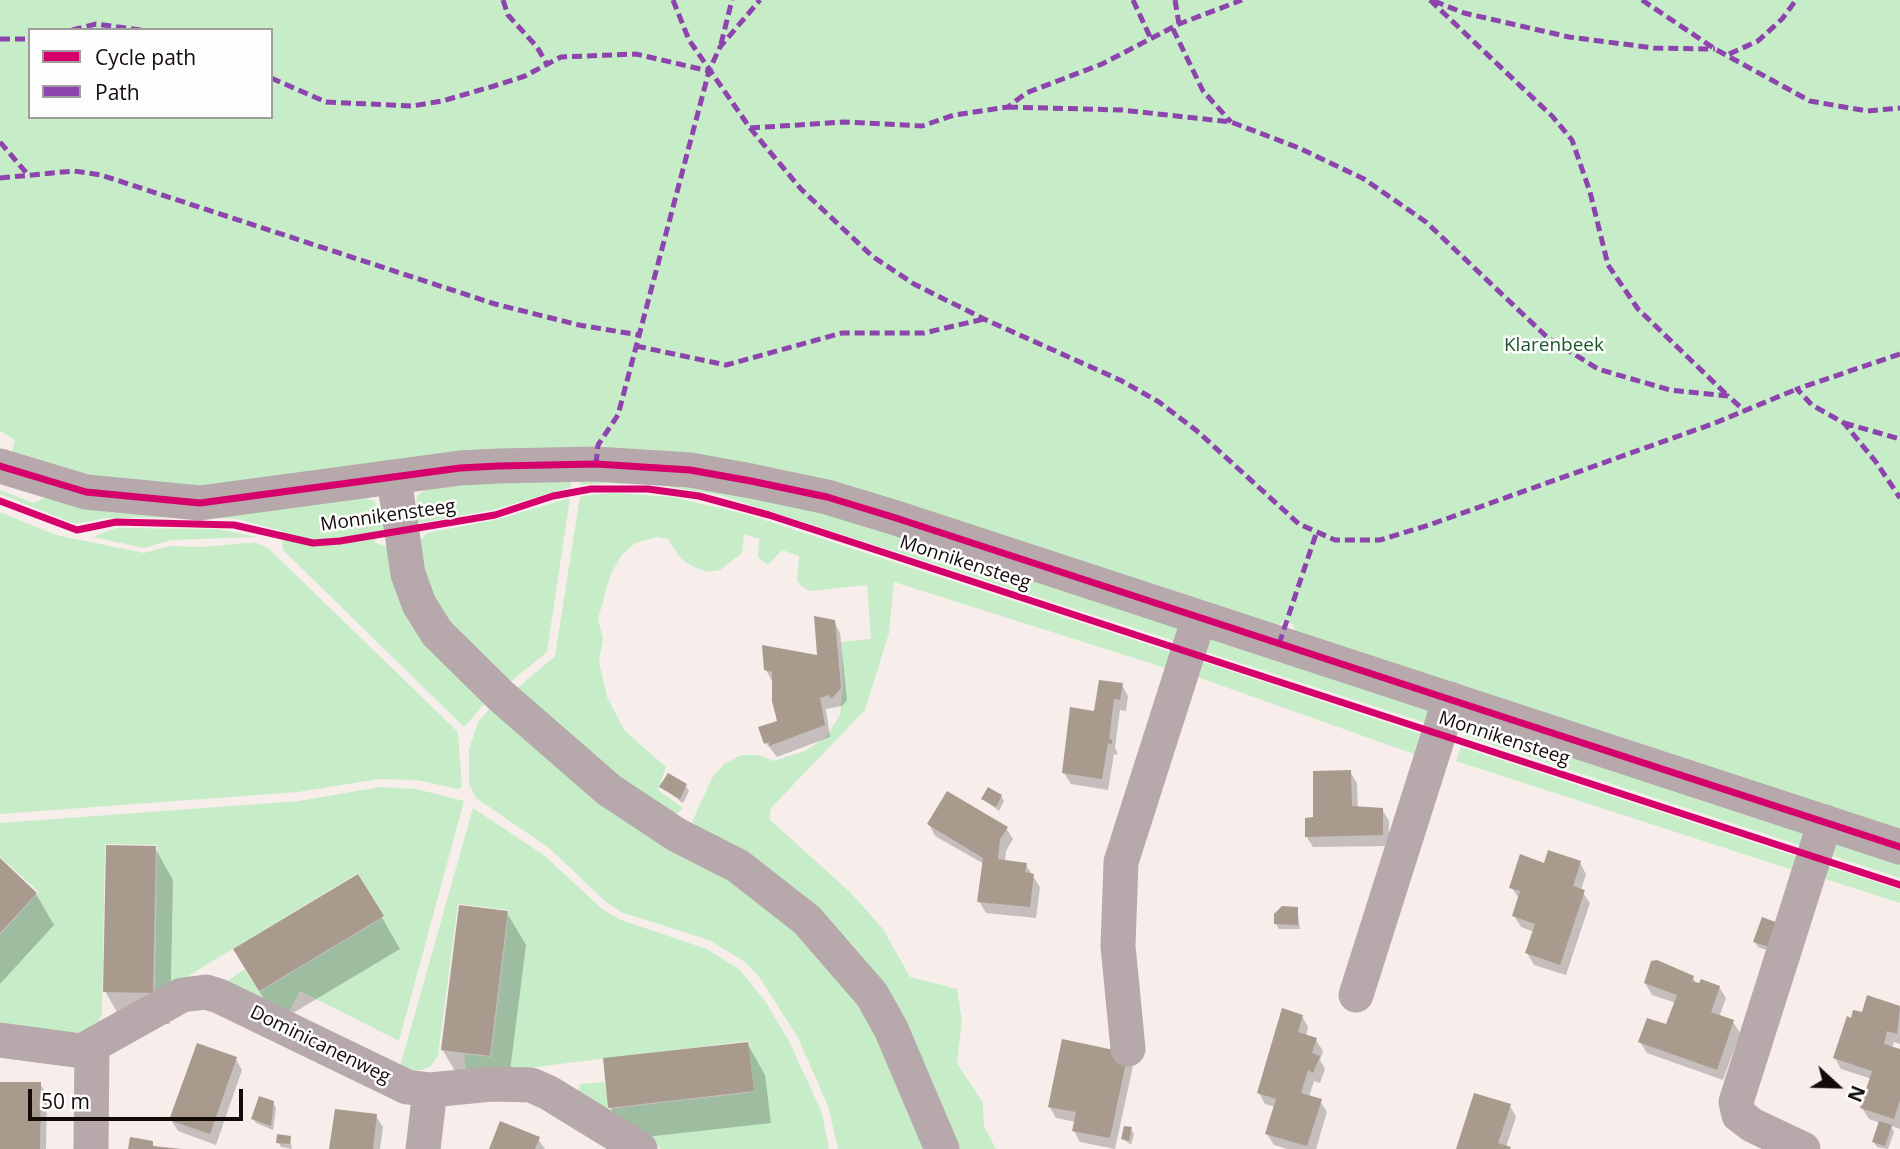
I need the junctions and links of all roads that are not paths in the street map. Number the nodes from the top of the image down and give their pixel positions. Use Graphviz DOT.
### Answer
graph roads {
  1 [pos="0,466"];
  2 [pos="394,478"];
  3 [pos="1199,618"];
  4 [pos="1450,699"];
  5 [pos="1825,822"];
  6 [pos="1900,846"];
  7 [pos="1356,995"];
  8 [pos="0,1040"];
  9 [pos="92,1047"];
  10 [pos="1128,1049"];
  11 [pos="430,1090"];
  12 [pos="91,1149"];
  13 [pos="423,1149"];
  14 [pos="640,1149"];
  15 [pos="942,1149"];
  16 [pos="1803,1149"];
  1 -- 2 [label="street, Monnikensteeg"];
  2 -- 3 [label="street, Monnikensteeg"];
  2 -- 15 [label="street"];
  3 -- 4 [label="street, Monnikensteeg"];
  3 -- 10 [label="street"];
  4 -- 5 [label="street, Monnikensteeg"];
  4 -- 7 [label="street, Monnikensteeg"];
  5 -- 6 [label="street, Monnikensteeg"];
  5 -- 16 [label="street"];
  8 -- 9 [label="street, Dominicanenweg"];
  9 -- 11 [label="street, Dominicanenweg"];
  9 -- 12 [label="street"];
  11 -- 13 [label="street"];
  11 -- 14 [label="street, Dominicanenweg"];
}
